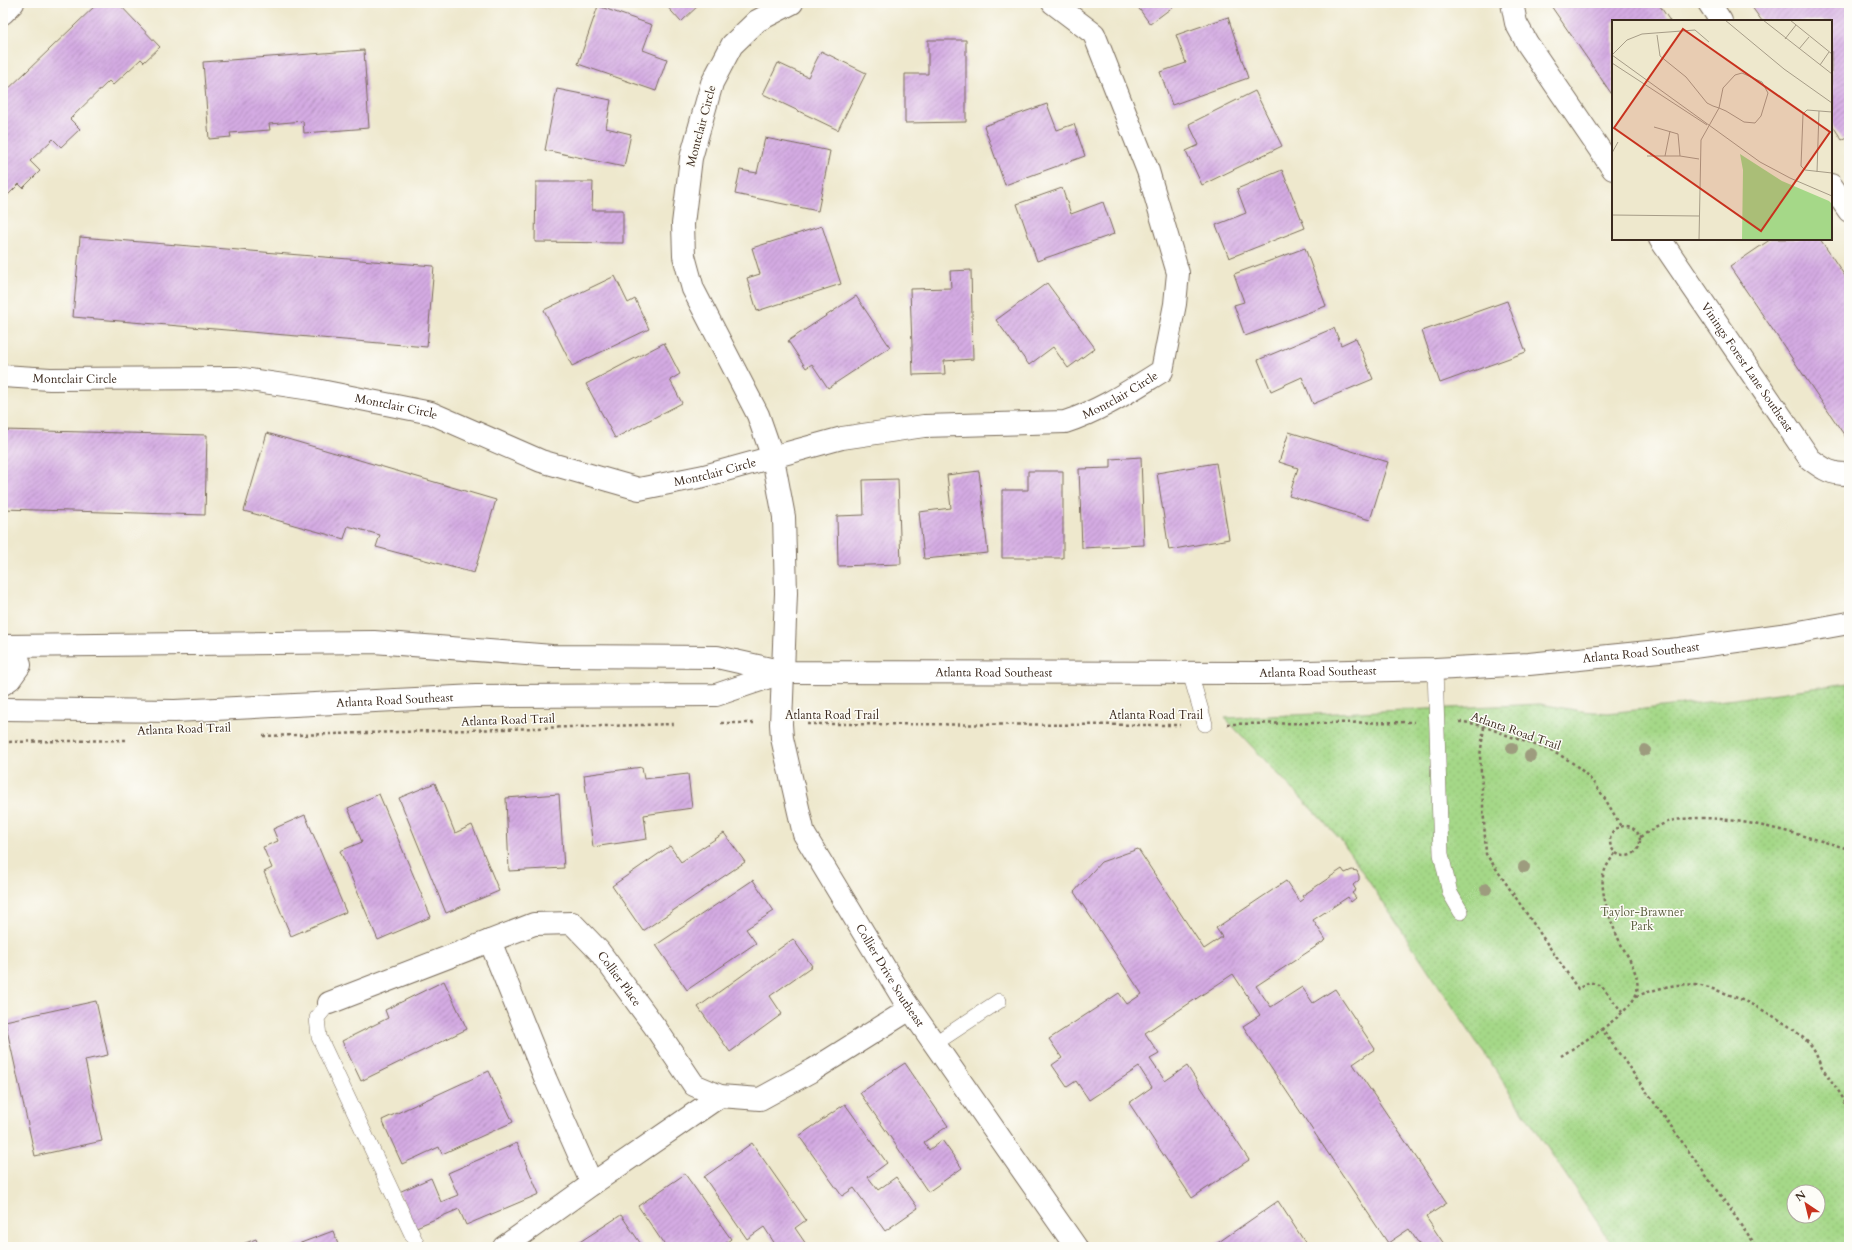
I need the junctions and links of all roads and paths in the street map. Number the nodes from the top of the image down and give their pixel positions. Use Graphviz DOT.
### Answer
graph roads {
  1 [pos="13,3"];
  2 [pos="792,3"];
  3 [pos="1053,3"];
  4 [pos="1512,3"];
  5 [pos="1709,3"];
  6 [pos="3,13"];
  7 [pos="1720,20"];
  8 [pos="1612,168"];
  9 [pos="1832,186"];
  10 [pos="1849,211"];
  11 [pos="1661,240"];
  12 [pos="3,376"];
  13 [pos="773,458"];
  14 [pos="1849,474"];
  15 [pos="1849,623"];
  16 [pos="9,646"];
  17 [pos="1435,669"];
  18 [pos="784,672"];
  19 [pos="1190,673"];
  20 [pos="3,684"];
  21 [pos="3,709"];
  22 [pos="1437,722"];
  23 [pos="720,723"];
  24 [pos="680,724"];
  25 [pos="781,724"];
  26 [pos="1205,724"];
  27 [pos="1484,727"];
  28 [pos="262,736"];
  29 [pos="129,740"];
  30 [pos="3,742"];
  31 [pos="1620,827"];
  32 [pos="1640,837"];
  33 [pos="1849,849"];
  34 [pos="1616,852"];
  35 [pos="1461,912"];
  36 [pos="490,941"];
  37 [pos="1636,996"];
  38 [pos="999,1000"];
  39 [pos="329,1004"];
  40 [pos="910,1009"];
  41 [pos="1622,1012"];
  42 [pos="1601,1028"];
  43 [pos="934,1044"];
  44 [pos="1561,1056"];
  45 [pos="720,1096"];
  46 [pos="1849,1112"];
  47 [pos="592,1184"];
  48 [pos="418,1247"];
  49 [pos="504,1247"];
  50 [pos="1076,1247"];
  51 [pos="1757,1247"];
  1 -- 6 [label="street"];
  2 -- 13 [label="street, Montclair Circle"];
  3 -- 13 [label="street, Montclair Circle"];
  4 -- 8 [label="street"];
  5 -- 7 [label="street"];
  9 -- 10 [label="street"];
  11 -- 14 [label="street, Vinings Forest Lane Southeast"];
  12 -- 13 [label="street, Montclair Circle"];
  13 -- 18 [label="street, Montclair Circle"];
  15 -- 17 [label="street, Atlanta Road Southeast"];
  16 -- 18 [label="street, Atlanta Road Southeast"];
  16 -- 20 [label="street"];
  17 -- 19 [label="street, Atlanta Road Southeast"];
  17 -- 22 [label="lane"];
  18 -- 19 [label="street, Atlanta Road Southeast"];
  18 -- 21 [label="street, Atlanta Road Southeast"];
  18 -- 25 [label="street, Collier Drive Southeast"];
  19 -- 26 [label="lane"];
  22 -- 26 [label="path, Atlanta Road Trail"];
  22 -- 27 [label="path, Atlanta Road Trail"];
  22 -- 35 [label="lane"];
  23 -- 25 [label="path, Atlanta Road Trail"];
  24 -- 28 [label="path, Atlanta Road Trail"];
  25 -- 26 [label="path, Atlanta Road Trail"];
  25 -- 40 [label="street, Collier Drive Southeast"];
  27 -- 31 [label="path, Atlanta Road Trail"];
  27 -- 41 [label="path"];
  29 -- 30 [label="path, Atlanta Road Trail"];
  31 -- 32 [label="path"];
  31 -- 34 [label="path"];
  32 -- 33 [label="path"];
  32 -- 34 [label="path"];
  34 -- 37 [label="path"];
  36 -- 39 [label="street, Collier Place"];
  36 -- 45 [label="street, Collier Place"];
  36 -- 47 [label="street"];
  37 -- 41 [label="path"];
  37 -- 46 [label="path"];
  38 -- 43 [label="lane"];
  39 -- 48 [label="lane"];
  40 -- 43 [label="street, Collier Drive Southeast"];
  40 -- 45 [label="street, Collier Place"];
  41 -- 42 [label="path"];
  42 -- 44 [label="path"];
  42 -- 51 [label="path"];
  43 -- 50 [label="street, Collier Drive Southeast"];
  45 -- 47 [label="street"];
  47 -- 49 [label="street"];
}
